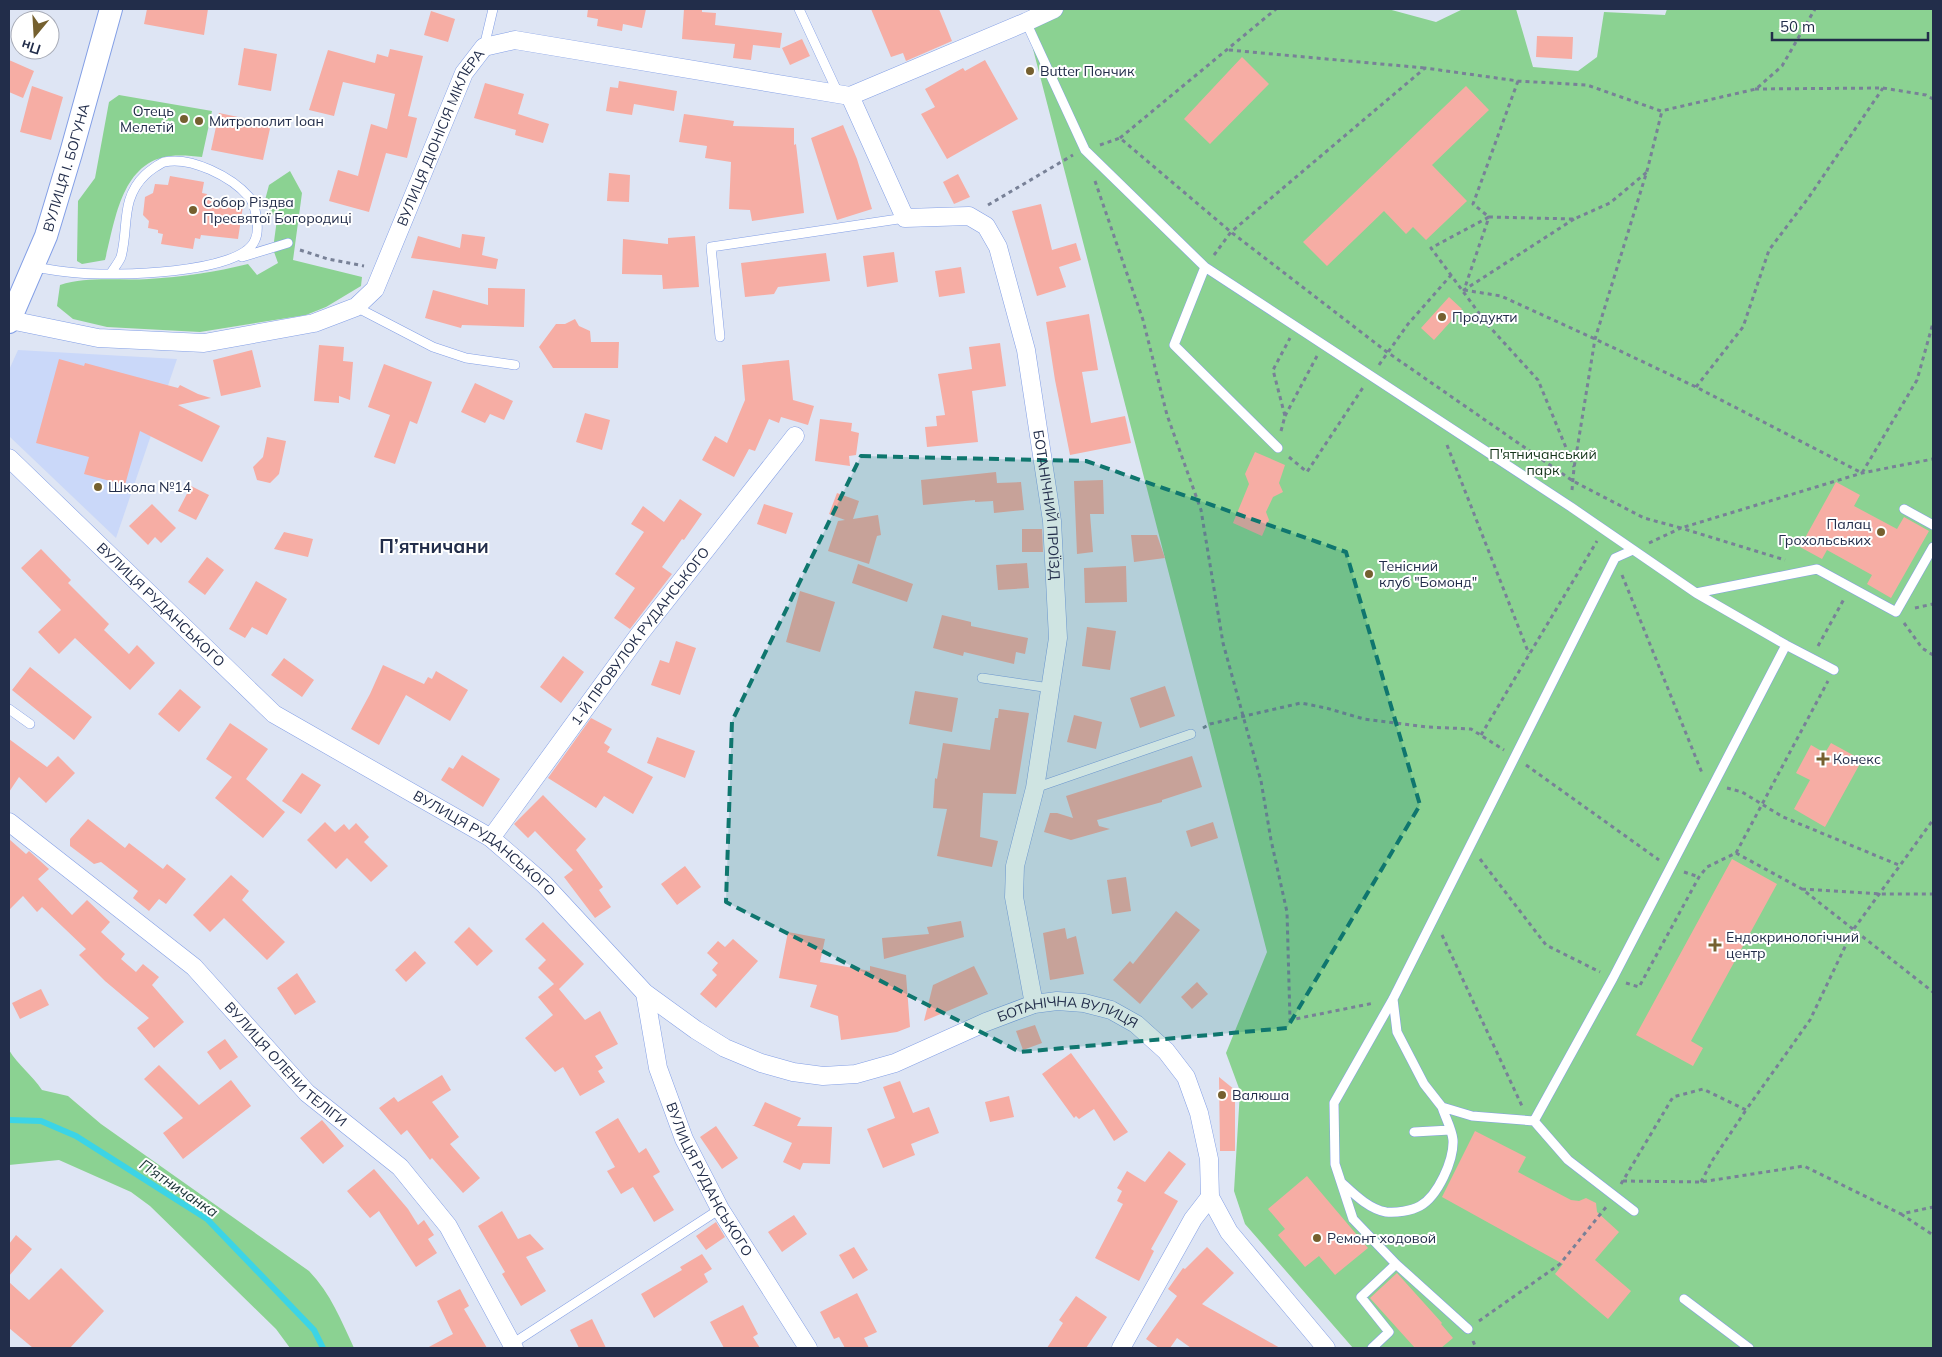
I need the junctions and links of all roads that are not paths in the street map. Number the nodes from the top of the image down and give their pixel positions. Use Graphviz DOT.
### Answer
graph roads {
  1 [pos="111,9"];
  2 [pos="493,9"];
  3 [pos="799,9"];
  4 [pos="1054,9"];
  5 [pos="1023,15"];
  6 [pos="484,47"];
  7 [pos="844,94"];
  8 [pos="905,218"];
  9 [pos="288,243"];
  10 [pos="227,262"];
  11 [pos="33,266"];
  12 [pos="1205,268"];
  13 [pos="112,273"];
  14 [pos="356,307"];
  15 [pos="9,321"];
  16 [pos="720,337"];
  17 [pos="515,365"];
  18 [pos="795,436"];
  19 [pos="1278,448"];
  20 [pos="9,458"];
  21 [pos="1904,509"];
  22 [pos="1933,525"];
  23 [pos="1933,547"];
  24 [pos="1633,550"];
  25 [pos="1696,593"];
  26 [pos="1786,646"];
  27 [pos="1834,670"];
  28 [pos="982,678"];
  29 [pos="1050,688"];
  30 [pos="9,709"];
  31 [pos="30,724"];
  32 [pos="1191,734"];
  33 [pos="1034,788"];
  34 [pos="9,822"];
  35 [pos="491,838"];
  36 [pos="645,993"];
  37 [pos="1393,999"];
  38 [pos="1034,1004"];
  39 [pos="1442,1107"];
  40 [pos="1531,1121"];
  41 [pos="1450,1130"];
  42 [pos="1414,1132"];
  43 [pos="1342,1183"];
  44 [pos="1210,1197"];
  45 [pos="720,1209"];
  46 [pos="1634,1211"];
  47 [pos="1396,1264"];
  48 [pos="1684,1299"];
  49 [pos="1468,1328"];
  50 [pos="513,1346"];
  51 [pos="808,1348"];
  52 [pos="1121,1348"];
  53 [pos="1326,1348"];
  54 [pos="1372,1348"];
  55 [pos="1749,1348"];
  1 -- 11 [label="street, ВУЛИЦЯ І. БОГУНА"];
  2 -- 6 [label="lane"];
  3 -- 7 [label="lane"];
  4 -- 5 [label="street"];
  5 -- 7 [label="street"];
  5 -- 12 [label="lane"];
  6 -- 7 [label="street, ВУЛИЦЯ ДІОНІСІЯ МІКЛЕРА"];
  6 -- 14 [label="street, ВУЛИЦЯ ДІОНІСІЯ МІКЛЕРА"];
  7 -- 8 [label="street"];
  8 -- 16 [label="lane"];
  8 -- 29 [label="street, БОТАНІЧНИЙ ПРОЇЗД"];
  9 -- 10 [label="lane"];
  10 -- 13 [label="lane"];
  10 -- 13 [label="lane"];
  11 -- 13 [label="lane"];
  11 -- 15 [label="street, ВУЛИЦЯ І. БОГУНА"];
  12 -- 19 [label="lane"];
  12 -- 24 [label="lane"];
  14 -- 15 [label="street, ВУЛИЦЯ ДІОНІСІЯ МІКЛЕРА"];
  14 -- 17 [label="lane"];
  18 -- 35 [label="street, 1-Й ПРОВУЛОК РУДАНСЬКОГО"];
  20 -- 35 [label="street, ВУЛИЦЯ РУДАНСЬКОГО"];
  21 -- 22 [label="lane"];
  23 -- 25 [label="lane"];
  24 -- 25 [label="lane"];
  24 -- 37 [label="lane"];
  25 -- 26 [label="lane"];
  26 -- 27 [label="lane"];
  26 -- 40 [label="lane"];
  28 -- 29 [label="lane"];
  29 -- 33 [label="street, БОТАНІЧНИЙ ПРОЇЗД"];
  30 -- 31 [label="lane"];
  32 -- 33 [label="lane"];
  33 -- 38 [label="street, БОТАНІЧНИЙ ПРОЇЗД"];
  34 -- 50 [label="street, ВУЛИЦЯ ОЛЕНИ ТЕЛІГИ"];
  35 -- 36 [label="street, ВУЛИЦЯ РУДАНСЬКОГО"];
  36 -- 38 [label="street, БОТАНІЧНА ВУЛИЦЯ"];
  36 -- 45 [label="street, ВУЛИЦЯ РУДАНСЬКОГО"];
  37 -- 39 [label="lane"];
  37 -- 43 [label="lane"];
  38 -- 44 [label="street, БОТАНІЧНА ВУЛИЦЯ"];
  39 -- 40 [label="lane"];
  39 -- 41 [label="lane"];
  40 -- 46 [label="lane"];
  41 -- 42 [label="lane"];
  41 -- 43 [label="lane"];
  43 -- 47 [label="lane"];
  44 -- 52 [label="street"];
  44 -- 53 [label="street, БОТАНІЧНА ВУЛИЦЯ"];
  45 -- 50 [label="lane"];
  45 -- 51 [label="street, ВУЛИЦЯ РУДАНСЬКОГО"];
  47 -- 49 [label="lane"];
  47 -- 54 [label="lane"];
  48 -- 55 [label="lane"];
}
